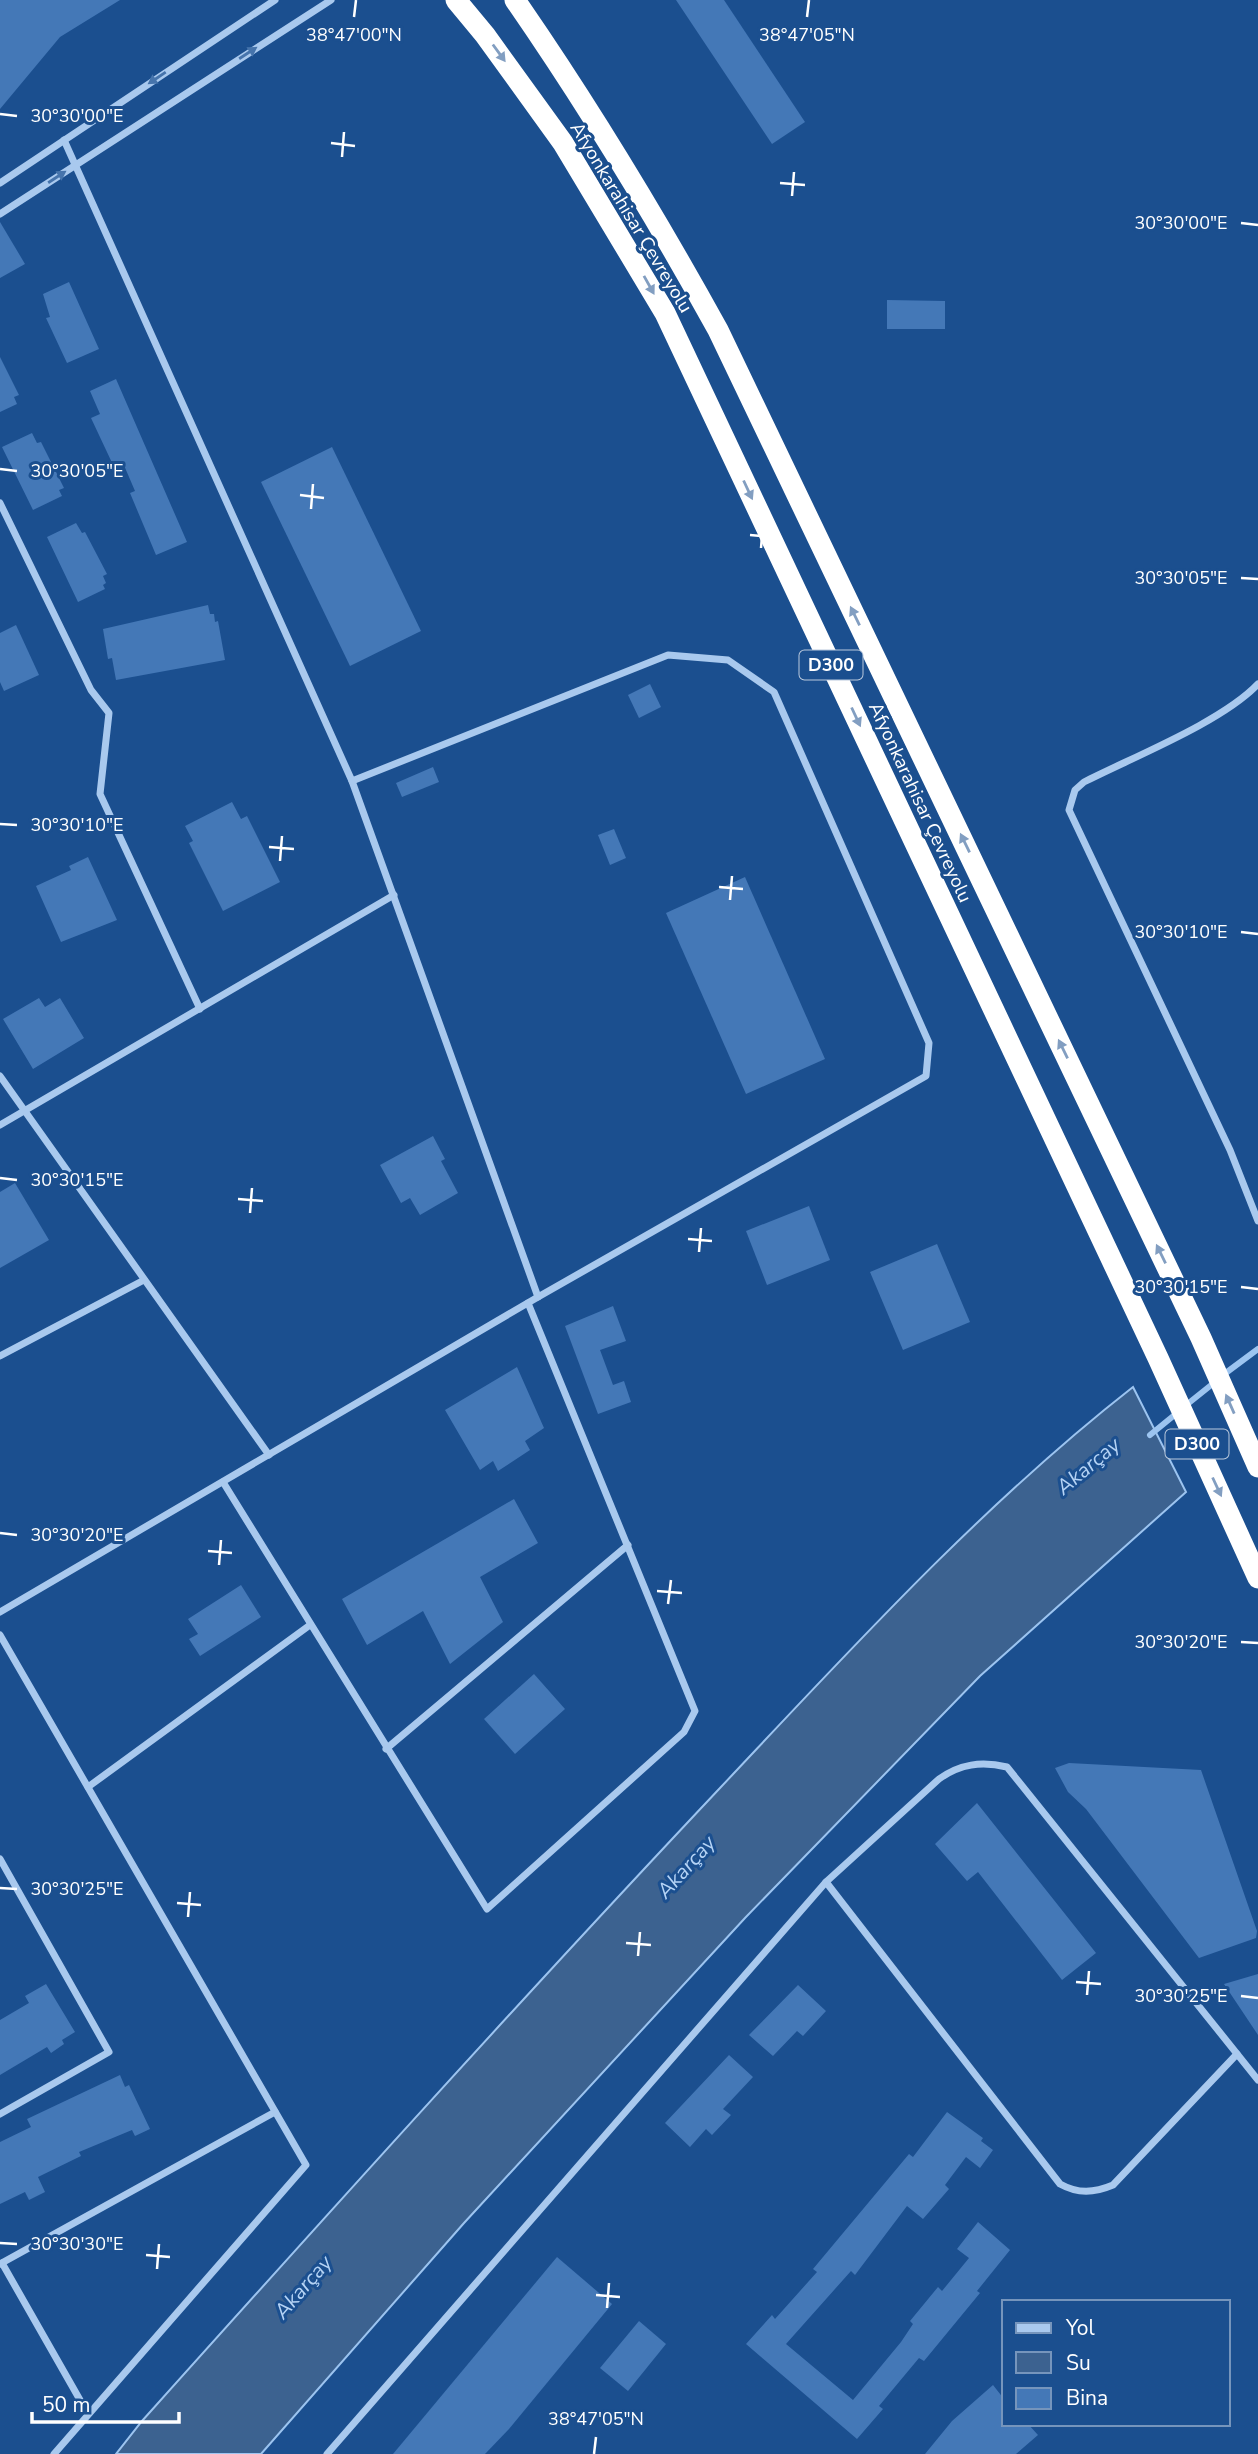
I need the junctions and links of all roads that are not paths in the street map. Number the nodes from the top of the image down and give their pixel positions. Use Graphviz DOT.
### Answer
graph roads {
  1 [pos="275,0"];
  2 [pos="331,0"];
  3 [pos="456,0"];
  4 [pos="514,0"];
  5 [pos="64,140"];
  6 [pos="75,166"];
  7 [pos="0,183"];
  8 [pos="0,214"];
  9 [pos="0,503"];
  10 [pos="1258,684"];
  11 [pos="352,781"];
  12 [pos="394,895"];
  13 [pos="200,1009"];
  14 [pos="0,1076"];
  15 [pos="24,1111"];
  16 [pos="0,1125"];
  17 [pos="1258,1221"];
  18 [pos="144,1280"];
  19 [pos="538,1297"];
  20 [pos="528,1303"];
  21 [pos="0,1356"];
  22 [pos="269,1455"];
  23 [pos="1258,1467"];
  24 [pos="223,1482"];
  25 [pos="628,1545"];
  26 [pos="1258,1578"];
  27 [pos="0,1612"];
  28 [pos="310,1625"];
  29 [pos="0,1635"];
  30 [pos="386,1749"];
  31 [pos="88,1787"];
  32 [pos="0,1859"];
  33 [pos="826,1882"];
  34 [pos="1237,2054"];
  35 [pos="1258,2080"];
  36 [pos="275,2112"];
  37 [pos="0,2114"];
  38 [pos="1,2263"];
  39 [pos="89,2414"];
  40 [pos="54,2454"];
  41 [pos="327,2454"];
  1 -- 5 [label="street, one-way"];
  6 -- 2 [label="street, one-way"];
  3 -- 26 [label="highway, Afyonkarahisar Çevreyolu / D300, one-way"];
  23 -- 4 [label="highway, Afyonkarahisar Çevreyolu / D300, one-way"];
  5 -- 6 [label="street"];
  5 -- 7 [label="street"];
  8 -- 6 [label="street, one-way"];
  6 -- 11 [label="street"];
  9 -- 13 [label="street"];
  10 -- 17 [label="street"];
  11 -- 12 [label="street"];
  11 -- 19 [label="street"];
  12 -- 13 [label="street"];
  12 -- 19 [label="street"];
  13 -- 15 [label="street"];
  14 -- 15 [label="street"];
  15 -- 16 [label="street"];
  15 -- 18 [label="street"];
  18 -- 21 [label="street"];
  18 -- 22 [label="street"];
  19 -- 20 [label="street"];
  20 -- 22 [label="street"];
  20 -- 25 [label="street"];
  22 -- 24 [label="street"];
  24 -- 27 [label="street"];
  24 -- 28 [label="street"];
  25 -- 30 [label="street"];
  25 -- 30 [label="street"];
  28 -- 30 [label="street"];
  28 -- 31 [label="street"];
  29 -- 31 [label="street"];
  31 -- 36 [label="street"];
  32 -- 37 [label="street"];
  33 -- 34 [label="street"];
  33 -- 34 [label="street"];
  33 -- 41 [label="street"];
  34 -- 35 [label="street"];
  36 -- 38 [label="street"];
  36 -- 39 [label="street"];
  38 -- 39 [label="street"];
  39 -- 40 [label="street"];
}
